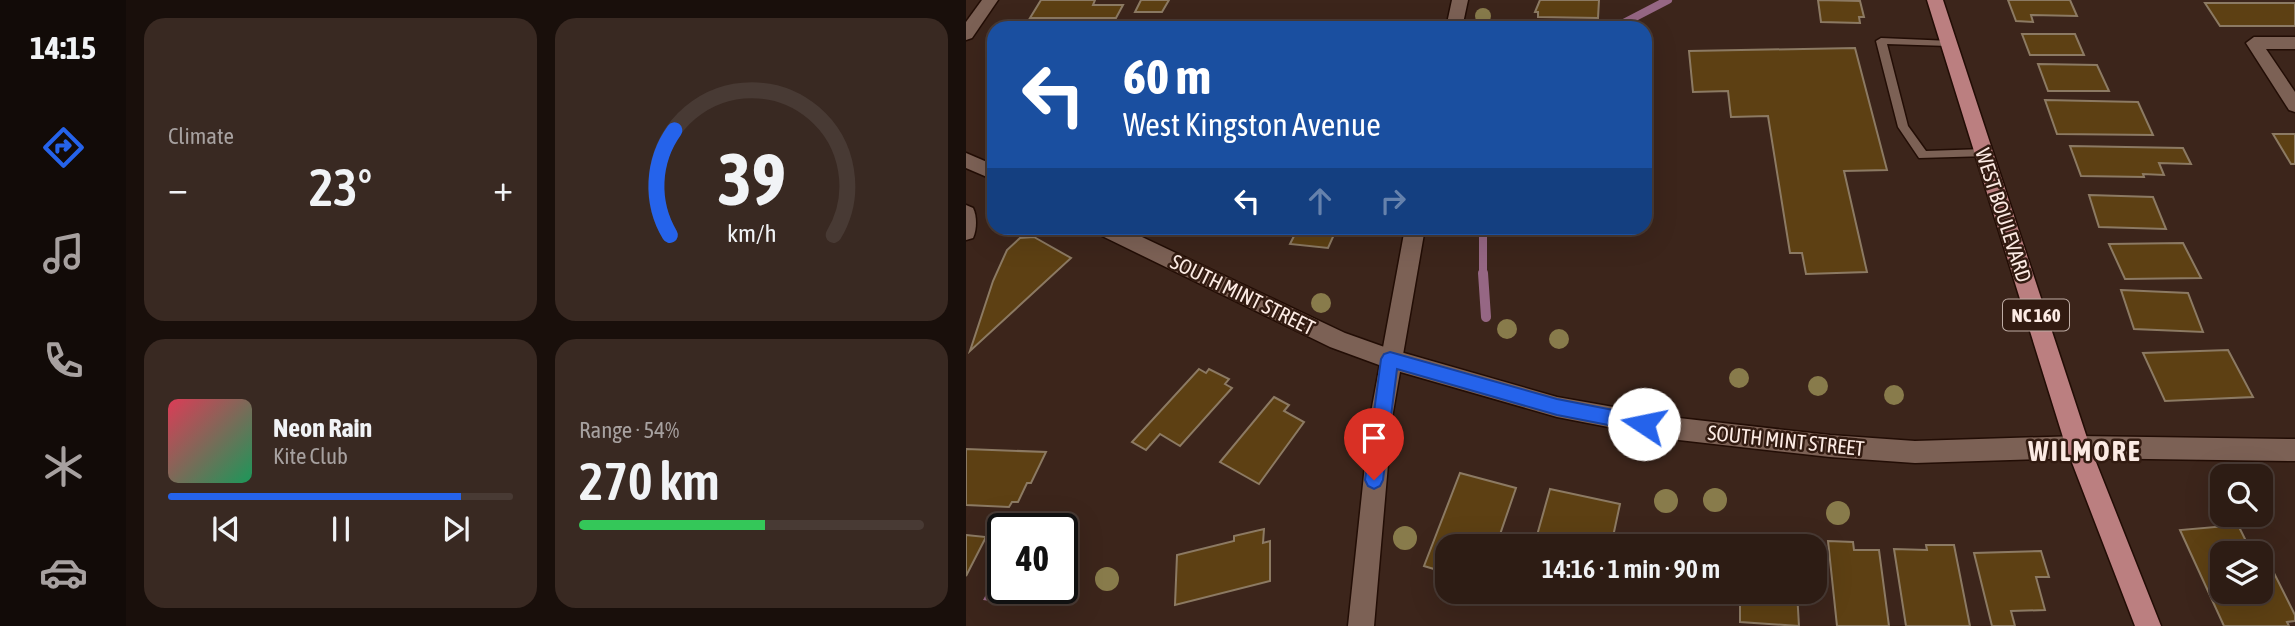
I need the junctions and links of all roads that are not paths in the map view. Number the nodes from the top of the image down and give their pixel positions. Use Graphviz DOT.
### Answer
graph roads {
  1 [pos="990,0"];
  2 [pos="1460,0"];
  3 [pos="1935,0"];
  4 [pos="1456,21"];
  5 [pos="966,34"];
  6 [pos="1948,43"];
  7 [pos="2295,43"];
  8 [pos="2295,106"];
  9 [pos="1983,153"];
  10 [pos="966,160"];
  11 [pos="987,170"];
  12 [pos="966,214"];
  13 [pos="966,226"];
  14 [pos="966,232"];
  15 [pos="1120,235"];
  16 [pos="1414,235"];
  17 [pos="1390,359"];
  18 [pos="2078,447"];
  19 [pos="2295,450"];
  20 [pos="1362,626"];
  21 [pos="2148,626"];
  1 -- 5 [label="street"];
  2 -- 4 [label="street"];
  3 -- 6 [label="main road, WEST BOULEVARD / NC 160"];
  6 -- 9 [label="main road, WEST BOULEVARD / NC 160"];
  6 -- 9 [label="lane"];
  7 -- 8 [label="street"];
  9 -- 18 [label="main road, WEST BOULEVARD / NC 160"];
  10 -- 11 [label="street"];
  12 -- 13 [label="street"];
  13 -- 14 [label="street"];
  15 -- 17 [label="street, SOUTH MINT STREET"];
  16 -- 17 [label="street"];
  17 -- 18 [label="street, SOUTH MINT STREET"];
  17 -- 20 [label="street"];
  18 -- 19 [label="street, SOUTH MINT STREET"];
  18 -- 21 [label="main road, WEST BOULEVARD / NC 160"];
}
